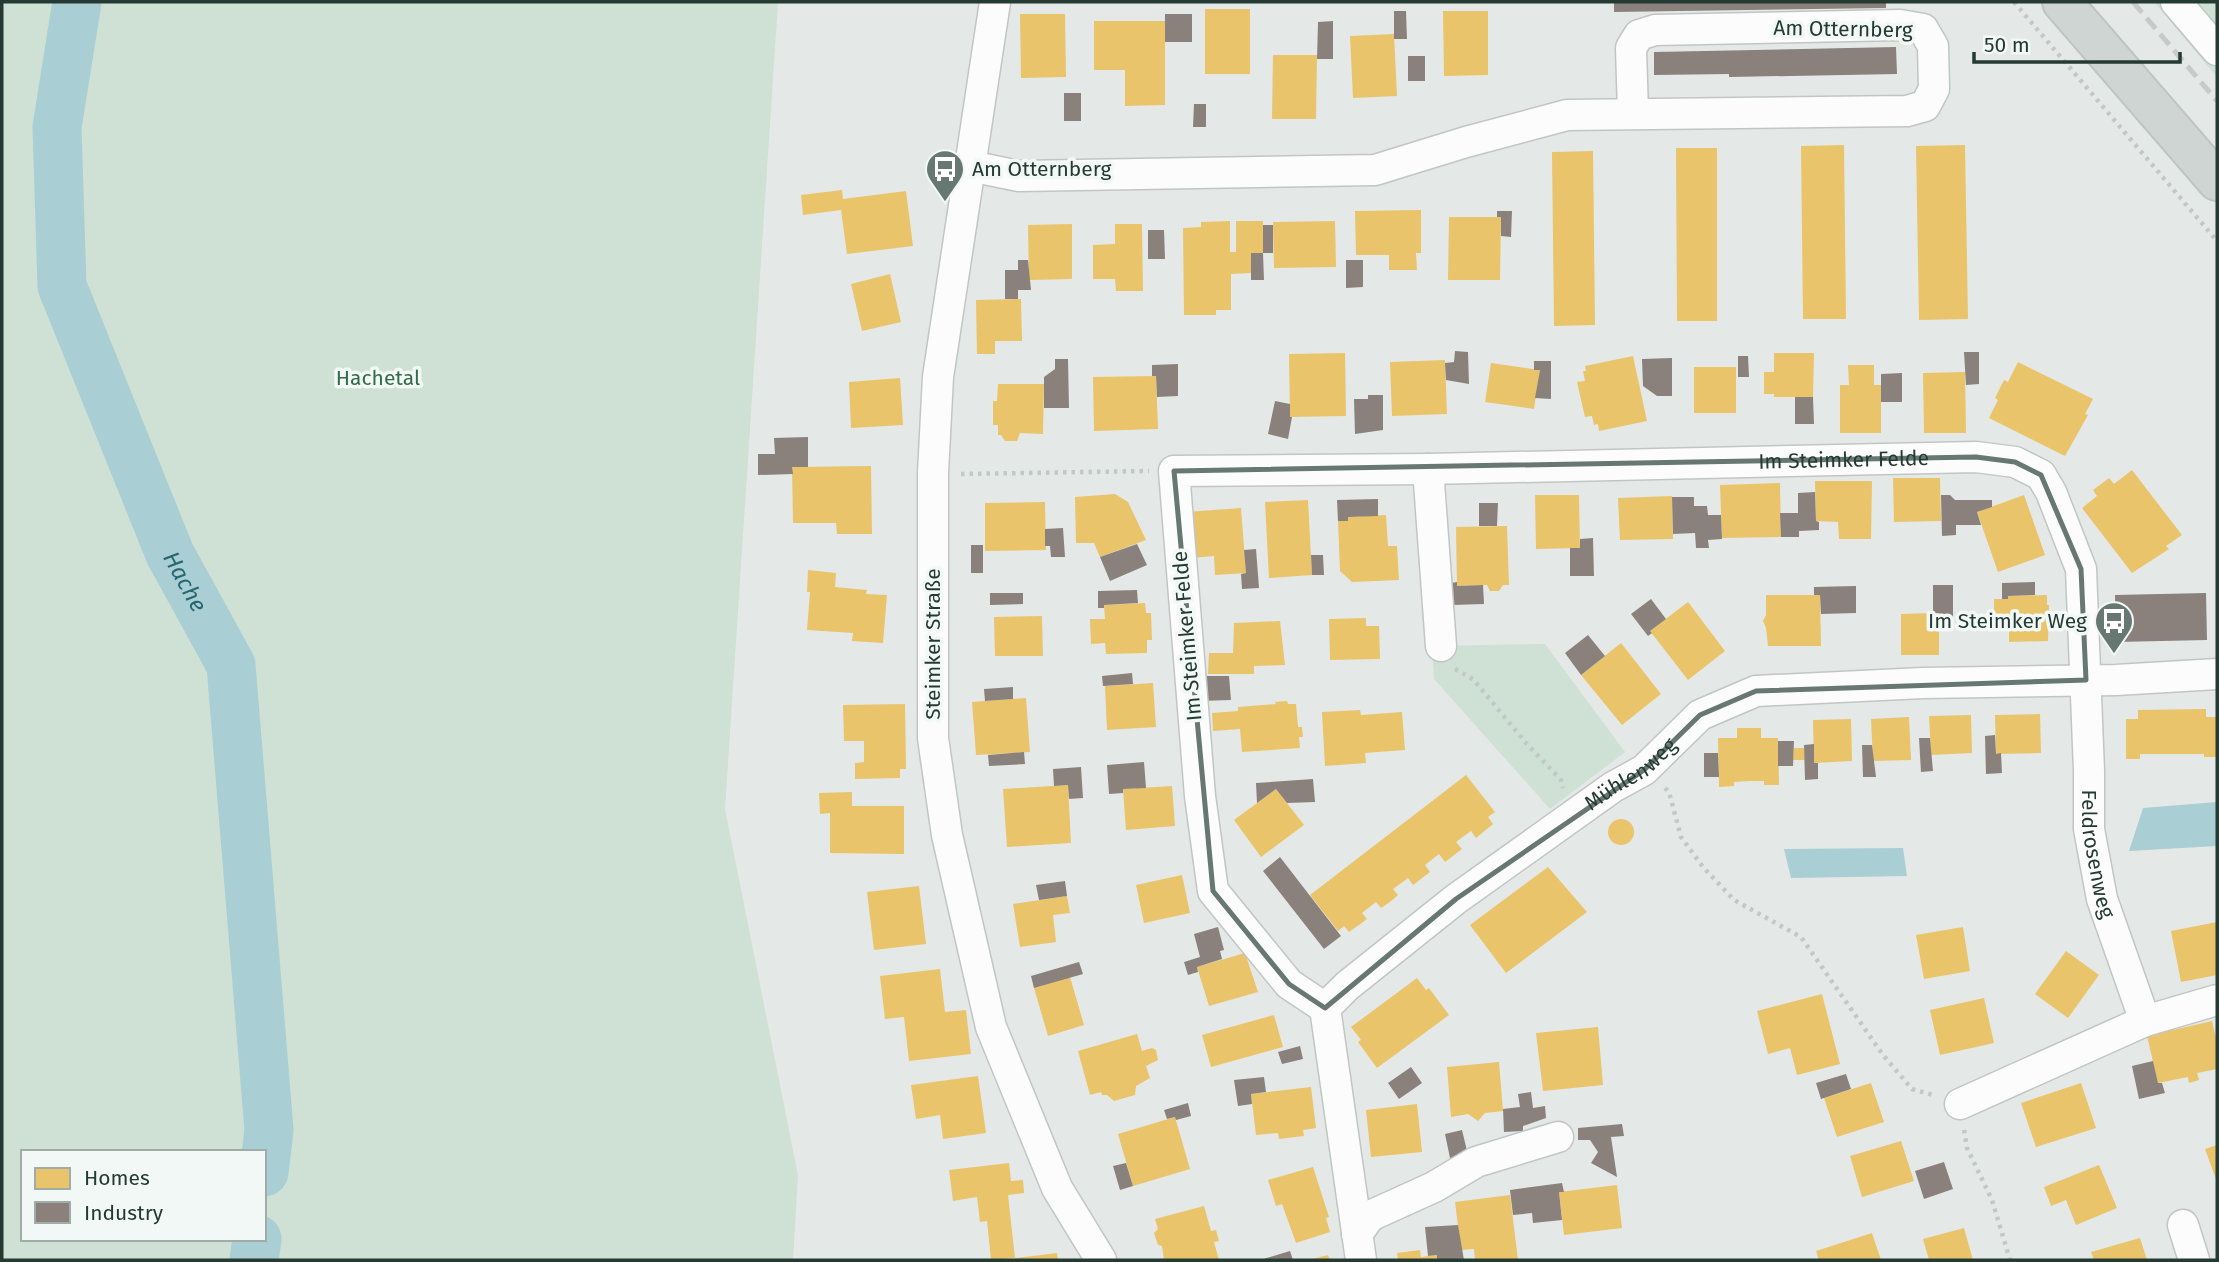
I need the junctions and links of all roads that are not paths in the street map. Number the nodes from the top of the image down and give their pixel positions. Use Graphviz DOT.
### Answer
graph roads {
  1 [pos="995,2"];
  2 [pos="2062,2"];
  3 [pos="2176,2"];
  4 [pos="2217,50"];
  5 [pos="1633,113"];
  6 [pos="970,166"];
  7 [pos="2217,181"];
  8 [pos="1428,469"];
  9 [pos="1441,646"];
  10 [pos="2217,674"];
  11 [pos="2086,680"];
  12 [pos="2217,1000"];
  13 [pos="1325,1008"];
  14 [pos="2145,1021"];
  15 [pos="1960,1104"];
  16 [pos="1558,1137"];
  17 [pos="2183,1225"];
  18 [pos="1359,1247"];
  19 [pos="1101,1260"];
  20 [pos="2194,1260"];
  1 -- 6 [label="street, Steimker Straße"];
  2 -- 7 [label="main road"];
  3 -- 4 [label="street"];
  5 -- 5 [label="street, Am Otternberg"];
  5 -- 6 [label="street, Am Otternberg"];
  6 -- 19 [label="street, Steimker Straße"];
  8 -- 9 [label="street"];
  8 -- 11 [label="street, Im Steimker Felde"];
  8 -- 13 [label="street, Im Steimker Felde"];
  10 -- 11 [label="street, Mühlenweg"];
  11 -- 13 [label="street, Mühlenweg"];
  11 -- 14 [label="street, Feldrosenweg"];
  12 -- 14 [label="street"];
  13 -- 18 [label="street"];
  14 -- 15 [label="street"];
  16 -- 18 [label="street"];
  17 -- 20 [label="street"];
}
